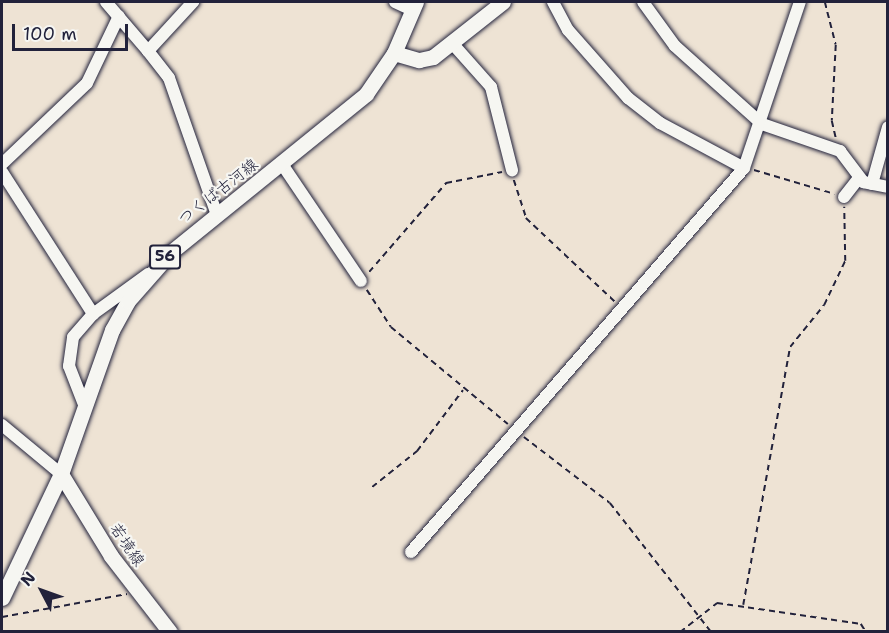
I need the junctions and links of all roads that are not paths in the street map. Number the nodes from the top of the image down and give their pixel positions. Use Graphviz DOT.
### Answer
graph roads {
  1 [pos="106,2"];
  2 [pos="193,2"];
  3 [pos="395,2"];
  4 [pos="502,2"];
  5 [pos="553,2"];
  6 [pos="643,2"];
  7 [pos="800,2"];
  8 [pos="414,6"];
  9 [pos="119,16"];
  10 [pos="452,43"];
  11 [pos="148,51"];
  12 [pos="394,53"];
  13 [pos="762,124"];
  14 [pos="888,127"];
  15 [pos="2,164"];
  16 [pos="282,164"];
  17 [pos="744,168"];
  18 [pos="512,170"];
  19 [pos="2,172"];
  20 [pos="859,178"];
  21 [pos="872,184"];
  22 [pos="888,188"];
  23 [pos="844,197"];
  24 [pos="217,215"];
  25 [pos="149,273"];
  26 [pos="361,281"];
  27 [pos="93,314"];
  28 [pos="85,406"];
  29 [pos="2,425"];
  30 [pos="61,474"];
  31 [pos="411,552"];
  32 [pos="2,598"];
  33 [pos="170,632"];
  1 -- 9 [label="street"];
  2 -- 11 [label="street"];
  3 -- 8 [label="street"];
  4 -- 10 [label="main road"];
  5 -- 17 [label="street"];
  6 -- 13 [label="street"];
  7 -- 13 [label="street"];
  8 -- 12 [label="main road"];
  9 -- 11 [label="street"];
  9 -- 15 [label="street"];
  10 -- 12 [label="main road"];
  10 -- 18 [label="street"];
  11 -- 24 [label="street"];
  12 -- 16 [label="main road, つくば古河線 / 56"];
  13 -- 17 [label="street"];
  13 -- 20 [label="street"];
  14 -- 21 [label="street"];
  16 -- 24 [label="main road, つくば古河線 / 56"];
  16 -- 26 [label="street"];
  17 -- 31 [label="street"];
  19 -- 27 [label="street"];
  20 -- 21 [label="street"];
  20 -- 23 [label="street"];
  21 -- 22 [label="street"];
  24 -- 25 [label="main road, つくば古河線 / 56"];
  25 -- 27 [label="street"];
  25 -- 28 [label="main road, つくば古河線 / 56"];
  27 -- 28 [label="street"];
  28 -- 30 [label="main road, つくば古河線 / 56"];
  29 -- 30 [label="street"];
  30 -- 32 [label="main road, つくば古河線 / 56"];
  30 -- 33 [label="main road, 若境線"];
}
